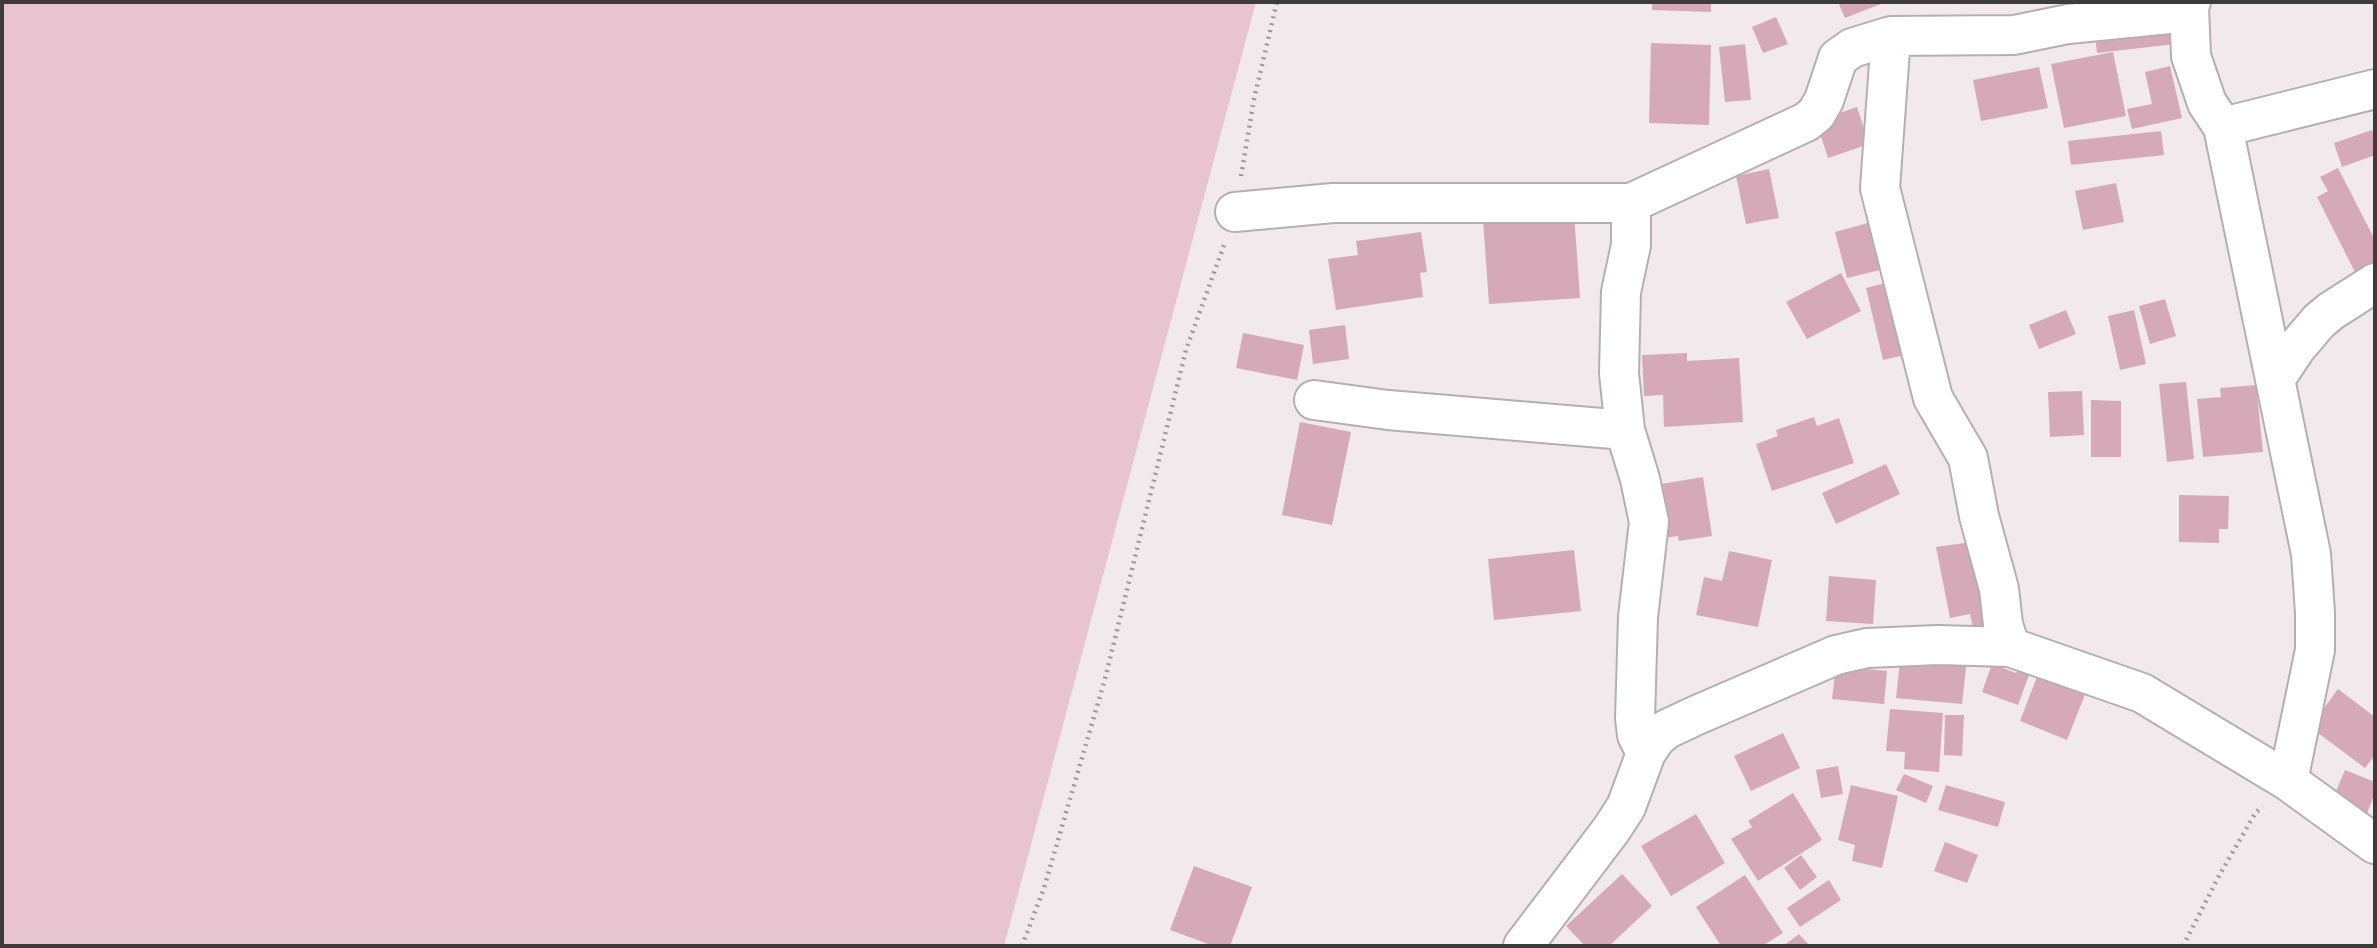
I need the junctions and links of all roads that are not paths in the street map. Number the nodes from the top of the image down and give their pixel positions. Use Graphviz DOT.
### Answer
graph roads {
  1 [pos="2190,5"];
  2 [pos="1891,36"];
  3 [pos="2374,92"];
  4 [pos="2223,127"];
  5 [pos="1631,203"];
  6 [pos="1235,212"];
  7 [pos="2375,283"];
  8 [pos="2276,378"];
  9 [pos="1314,400"];
  10 [pos="1625,429"];
  11 [pos="2010,647"];
  12 [pos="1646,754"];
  13 [pos="2288,781"];
  14 [pos="2375,844"];
  15 [pos="1536,936"];
  1 -- 2 [label="street"];
  1 -- 4 [label="street"];
  2 -- 5 [label="street"];
  2 -- 11 [label="street"];
  3 -- 4 [label="street"];
  4 -- 8 [label="street"];
  5 -- 6 [label="street"];
  5 -- 10 [label="street"];
  7 -- 8 [label="street"];
  8 -- 13 [label="street"];
  9 -- 10 [label="street"];
  10 -- 12 [label="street"];
  11 -- 12 [label="street"];
  11 -- 13 [label="street"];
  12 -- 15 [label="street"];
  13 -- 14 [label="street"];
}
